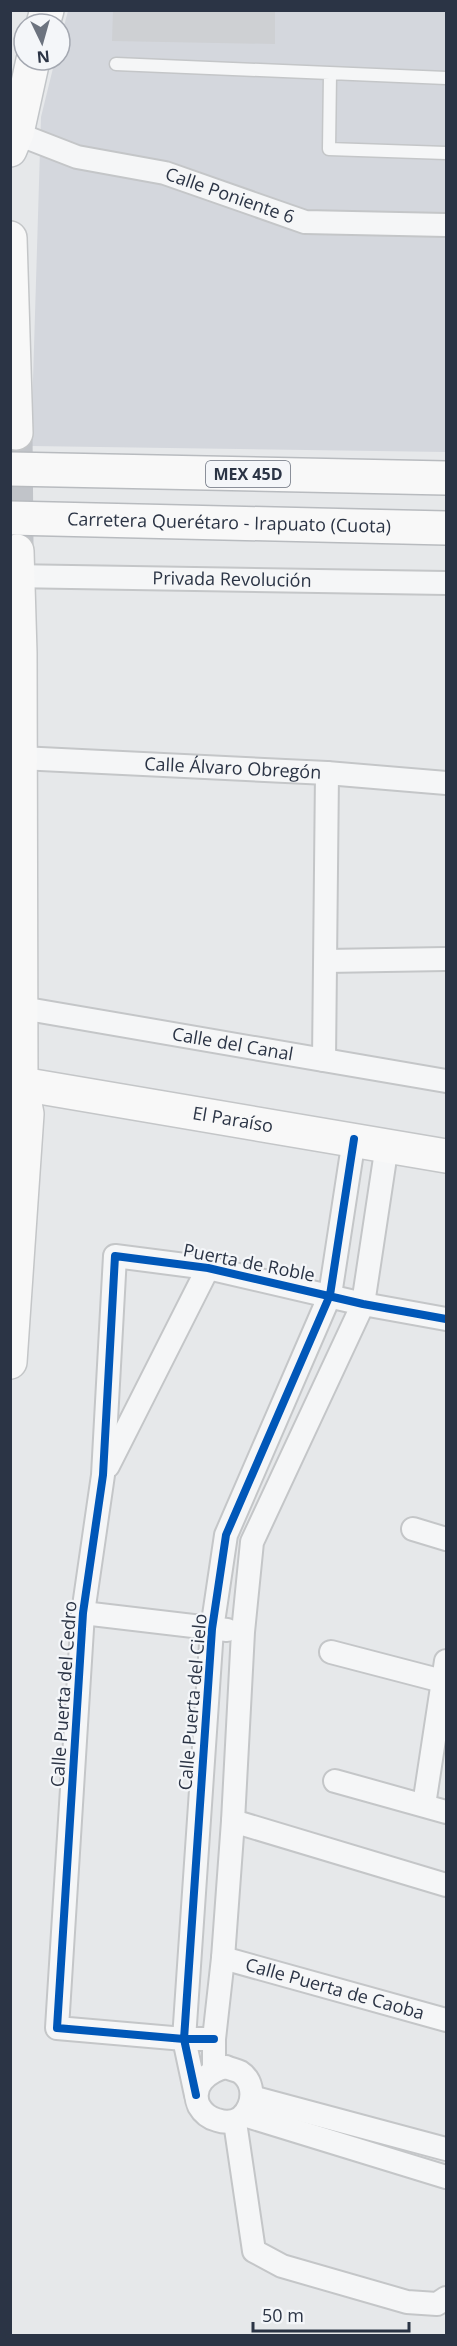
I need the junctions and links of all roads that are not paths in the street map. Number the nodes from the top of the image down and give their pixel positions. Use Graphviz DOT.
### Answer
graph roads {
  1 [pos="116,64"];
  2 [pos="30,72"];
  3 [pos="330,74"];
  4 [pos="447,78"];
  5 [pos="13,138"];
  6 [pos="447,153"];
  7 [pos="447,225"];
  8 [pos="10,238"];
  9 [pos="16,433"];
  10 [pos="10,469"];
  11 [pos="447,478"];
  12 [pos="10,518"];
  13 [pos="447,528"];
  14 [pos="15,568"];
  15 [pos="447,584"];
  16 [pos="15,653"];
  17 [pos="20,758"];
  18 [pos="327,773"];
  19 [pos="447,783"];
  20 [pos="15,815"];
  21 [pos="447,958"];
  22 [pos="326,961"];
  23 [pos="18,1012"];
  24 [pos="324,1060"];
  25 [pos="18,1080"];
  26 [pos="447,1081"];
  27 [pos="354,1139"];
  28 [pos="387,1145"];
  29 [pos="447,1156"];
  30 [pos="114,1256"];
  31 [pos="208,1268"];
  32 [pos="330,1295"];
  33 [pos="363,1304"];
  34 [pos="447,1319"];
  35 [pos="10,1362"];
  36 [pos="103,1475"];
  37 [pos="413,1528"];
  38 [pos="447,1539"];
  39 [pos="83,1613"];
  40 [pos="212,1629"];
  41 [pos="243,1632"];
  42 [pos="331,1652"];
  43 [pos="445,1675"];
  44 [pos="335,1781"];
  45 [pos="424,1805"];
  46 [pos="447,1812"];
  47 [pos="233,1821"];
  48 [pos="447,1885"];
  49 [pos="223,1958"];
  50 [pos="447,2020"];
  51 [pos="184,2039"];
  52 [pos="214,2039"];
  53 [pos="214,2070"];
  54 [pos="196,2095"];
  55 [pos="244,2111"];
  56 [pos="447,2149"];
  57 [pos="447,2177"];
  58 [pos="447,2298"];
  1 -- 3 [label="lane"];
  2 -- 5 [label="main road"];
  3 -- 4 [label="lane"];
  3 -- 6 [label="lane"];
  5 -- 7 [label="street, Calle Poniente 6"];
  8 -- 9 [label="main road"];
  10 -- 11 [label="main road, MEX 45D"];
  12 -- 13 [label="main road, Carretera Querétaro - Irapuato (Cuota)"];
  14 -- 15 [label="street, Privada Revolución"];
  14 -- 16 [label="main road"];
  16 -- 17 [label="main road"];
  17 -- 18 [label="street, Calle Álvaro Obregón"];
  17 -- 20 [label="main road"];
  18 -- 19 [label="street, Calle Álvaro Obregón"];
  18 -- 22 [label="street"];
  20 -- 23 [label="main road"];
  21 -- 22 [label="street"];
  22 -- 24 [label="street"];
  23 -- 24 [label="street, Calle del Canal"];
  23 -- 25 [label="main road"];
  24 -- 26 [label="street, Calle del Canal"];
  25 -- 27 [label="main road, El Paraíso"];
  25 -- 35 [label="main road"];
  27 -- 28 [label="main road, El Paraíso"];
  27 -- 32 [label="street, Calle Puerta del Cielo"];
  28 -- 29 [label="main road, El Paraíso"];
  28 -- 33 [label="street"];
  30 -- 31 [label="street, Puerta de Roble"];
  30 -- 36 [label="street, Calle Puerta del Cedro"];
  31 -- 32 [label="street, Puerta de Roble"];
  31 -- 36 [label="street, Calle Puerta del Cedro"];
  32 -- 33 [label="street, Puerta de Roble"];
  32 -- 40 [label="street, Calle Puerta del Cielo"];
  33 -- 34 [label="street, Puerta de Roble"];
  33 -- 41 [label="street"];
  36 -- 39 [label="street, Calle Puerta del Cedro"];
  37 -- 38 [label="street"];
  39 -- 40 [label="street"];
  39 -- 51 [label="street, Calle Puerta del Cedro"];
  40 -- 41 [label="street"];
  40 -- 51 [label="street, Calle Puerta del Cielo"];
  41 -- 47 [label="street"];
  42 -- 43 [label="street"];
  43 -- 45 [label="street"];
  44 -- 45 [label="street"];
  45 -- 46 [label="street"];
  47 -- 48 [label="street"];
  47 -- 49 [label="street"];
  49 -- 50 [label="street, Calle Puerta de Caoba"];
  49 -- 52 [label="street"];
  51 -- 52 [label="street"];
  51 -- 54 [label="street, Calle Puerta del Cielo"];
  52 -- 53 [label="street"];
  53 -- 54 [label="street"];
  53 -- 55 [label="street"];
  54 -- 55 [label="street"];
  55 -- 56 [label="street"];
  55 -- 57 [label="street"];
  55 -- 58 [label="street"];
}
